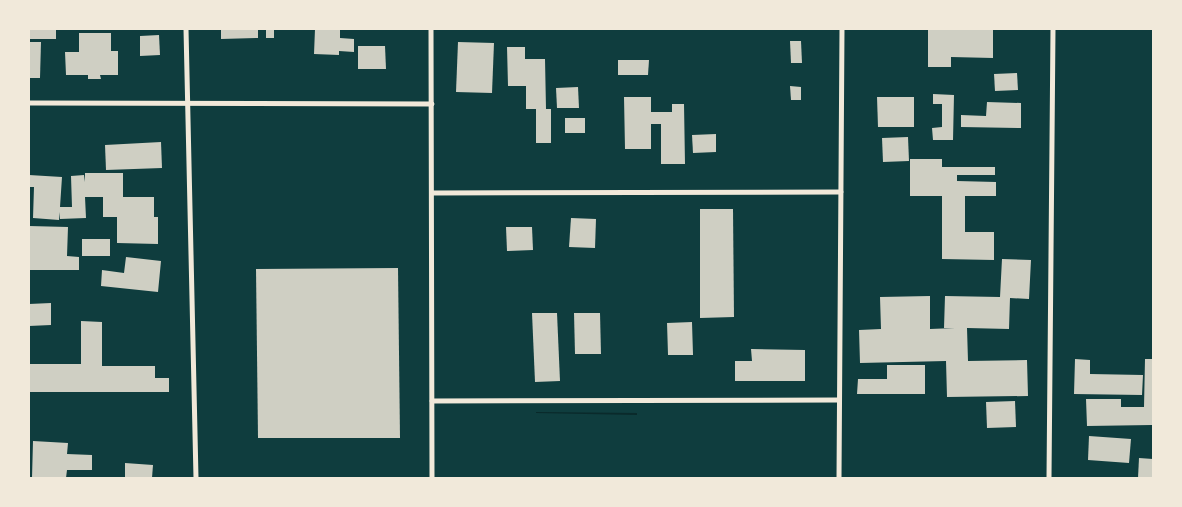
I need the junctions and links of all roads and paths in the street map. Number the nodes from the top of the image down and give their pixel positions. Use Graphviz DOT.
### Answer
graph roads {
  1 [pos="186,29"];
  2 [pos="432,29"];
  3 [pos="842,29"];
  4 [pos="1054,29"];
  5 [pos="29,104"];
  6 [pos="188,104"];
  7 [pos="432,104"];
  8 [pos="841,192"];
  9 [pos="432,193"];
  10 [pos="839,400"];
  11 [pos="432,401"];
  12 [pos="196,478"];
  13 [pos="432,478"];
  14 [pos="839,478"];
  15 [pos="1050,478"];
  1 -- 6 [label="street"];
  2 -- 7 [label="street"];
  3 -- 8 [label="street"];
  4 -- 15 [label="street"];
  5 -- 6 [label="street"];
  6 -- 7 [label="street"];
  6 -- 12 [label="street"];
  7 -- 9 [label="street"];
  8 -- 9 [label="street"];
  8 -- 10 [label="street"];
  9 -- 11 [label="street"];
  10 -- 11 [label="street"];
  10 -- 14 [label="street"];
  11 -- 13 [label="street"];
}
